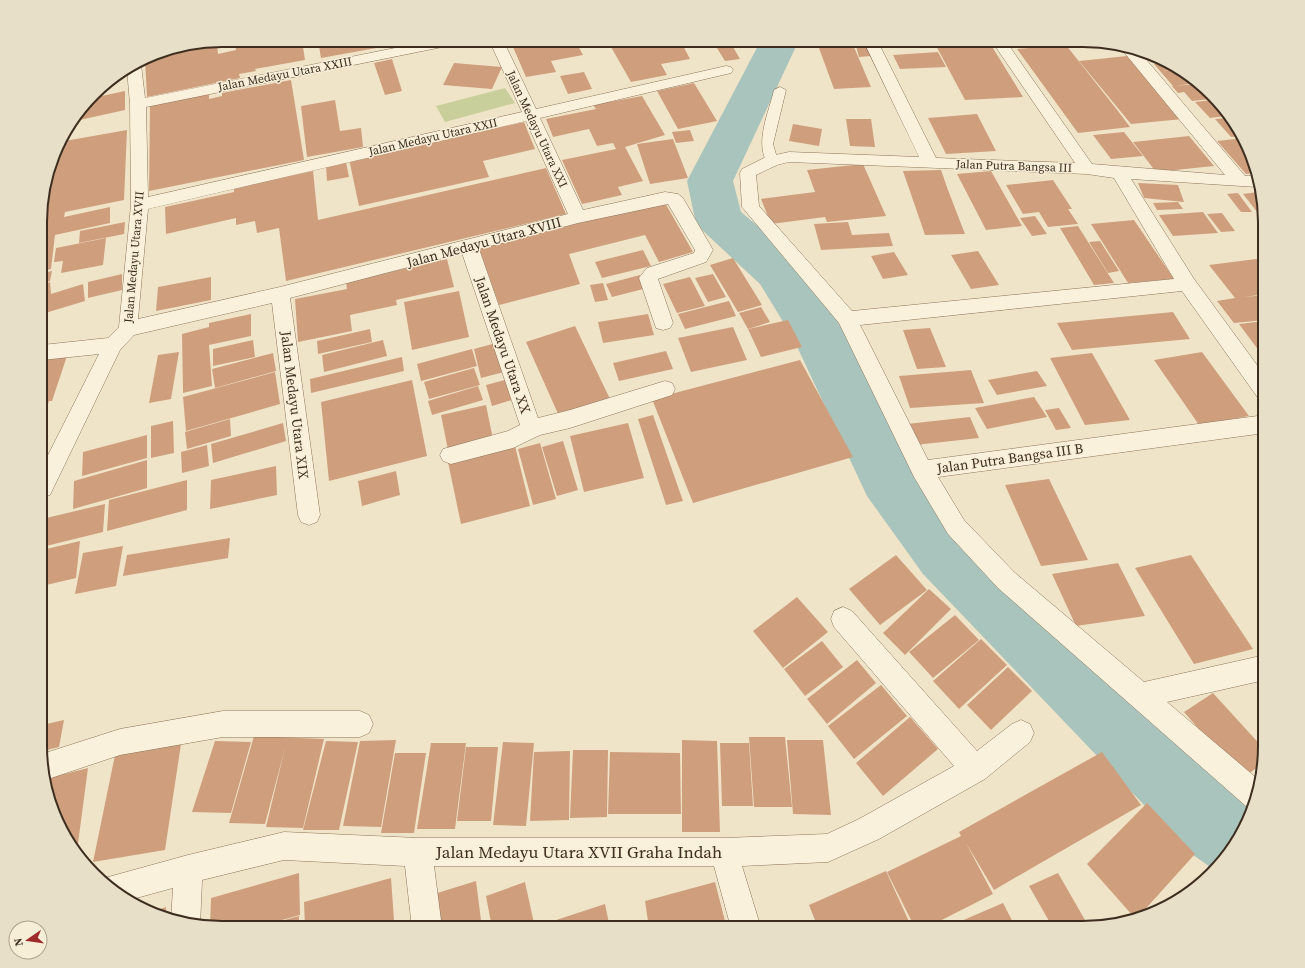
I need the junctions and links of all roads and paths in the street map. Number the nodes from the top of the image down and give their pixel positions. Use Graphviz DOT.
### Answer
graph roads {
  1 [pos="422,47"];
  2 [pos="499,47"];
  3 [pos="873,47"];
  4 [pos="1003,47"];
  5 [pos="1133,54"];
  6 [pos="134,70"];
  7 [pos="726,70"];
  8 [pos="780,90"];
  9 [pos="138,104"];
  10 [pos="531,115"];
  11 [pos="772,161"];
  12 [pos="930,163"];
  13 [pos="1087,169"];
  14 [pos="1119,173"];
  15 [pos="1239,180"];
  16 [pos="1253,182"];
  17 [pos="140,205"];
  18 [pos="578,217"];
  19 [pos="469,246"];
  20 [pos="1187,284"];
  21 [pos="280,294"];
  22 [pos="847,319"];
  23 [pos="663,323"];
  24 [pos="128,329"];
  25 [pos="113,344"];
  26 [pos="47,351"];
  27 [pos="1258,382"];
  28 [pos="665,389"];
  29 [pos="1258,425"];
  30 [pos="536,427"];
  31 [pos="451,454"];
  32 [pos="922,470"];
  33 [pos="47,478"];
  34 [pos="309,515"];
  35 [pos="843,619"];
  36 [pos="1258,669"];
  37 [pos="1140,696"];
  38 [pos="360,724"];
  39 [pos="1021,733"];
  40 [pos="48,766"];
  41 [pos="975,769"];
  42 [pos="1252,792"];
  43 [pos="418,852"];
  44 [pos="724,852"];
  45 [pos="188,868"];
  46 [pos="119,888"];
  47 [pos="186,918"];
  48 [pos="426,921"];
  49 [pos="744,921"];
  1 -- 9 [label="street, Jalan Medayu Utara XXIII"];
  2 -- 10 [label="street, Jalan Medayu Utara XXI"];
  3 -- 12 [label="street"];
  4 -- 13 [label="street"];
  5 -- 15 [label="street"];
  6 -- 9 [label="street, Jalan Medayu Utara XVII"];
  7 -- 10 [label="street, Jalan Medayu Utara XXII"];
  8 -- 11 [label="lane"];
  9 -- 17 [label="street, Jalan Medayu Utara XVII"];
  10 -- 17 [label="street, Jalan Medayu Utara XXII"];
  10 -- 18 [label="street, Jalan Medayu Utara XXI"];
  11 -- 12 [label="street, Jalan Putra Bangsa III"];
  11 -- 22 [label="street, Jalan Putra Bangsa III B"];
  12 -- 13 [label="street, Jalan Putra Bangsa III"];
  13 -- 14 [label="street, Jalan Putra Bangsa III"];
  14 -- 15 [label="street, Jalan Putra Bangsa III"];
  14 -- 20 [label="street"];
  15 -- 16 [label="street, Jalan Putra Bangsa III"];
  17 -- 24 [label="street, Jalan Medayu Utara XVII"];
  18 -- 19 [label="street, Jalan Medayu Utara XVIII"];
  18 -- 23 [label="street, Jalan Medayu Utara XVIII"];
  19 -- 21 [label="street, Jalan Medayu Utara XVIII"];
  19 -- 30 [label="street, Jalan Medayu Utara XX"];
  20 -- 22 [label="street"];
  20 -- 27 [label="street"];
  21 -- 24 [label="street, Jalan Medayu Utara XVIII"];
  21 -- 34 [label="street, Jalan Medayu Utara XIX"];
  22 -- 32 [label="street, Jalan Putra Bangsa III B"];
  24 -- 25 [label="street"];
  25 -- 26 [label="street"];
  25 -- 33 [label="street"];
  28 -- 30 [label="street, Jalan Medayu Utara XX"];
  29 -- 32 [label="street, Jalan Putra Bangsa III B"];
  30 -- 31 [label="street"];
  32 -- 37 [label="street"];
  35 -- 41 [label="street"];
  36 -- 37 [label="street"];
  37 -- 42 [label="street"];
  38 -- 40 [label="street"];
  39 -- 41 [label="street, Jalan Medayu Utara XVII Graha Indah"];
  41 -- 44 [label="street, Jalan Medayu Utara XVII Graha Indah"];
  43 -- 44 [label="street, Jalan Medayu Utara XVII Graha Indah"];
  43 -- 45 [label="street, Jalan Medayu Utara XVII Graha Indah"];
  43 -- 48 [label="street"];
  44 -- 49 [label="street"];
  45 -- 46 [label="street, Jalan Medayu Utara XVII Graha Indah"];
  45 -- 47 [label="street"];
}
